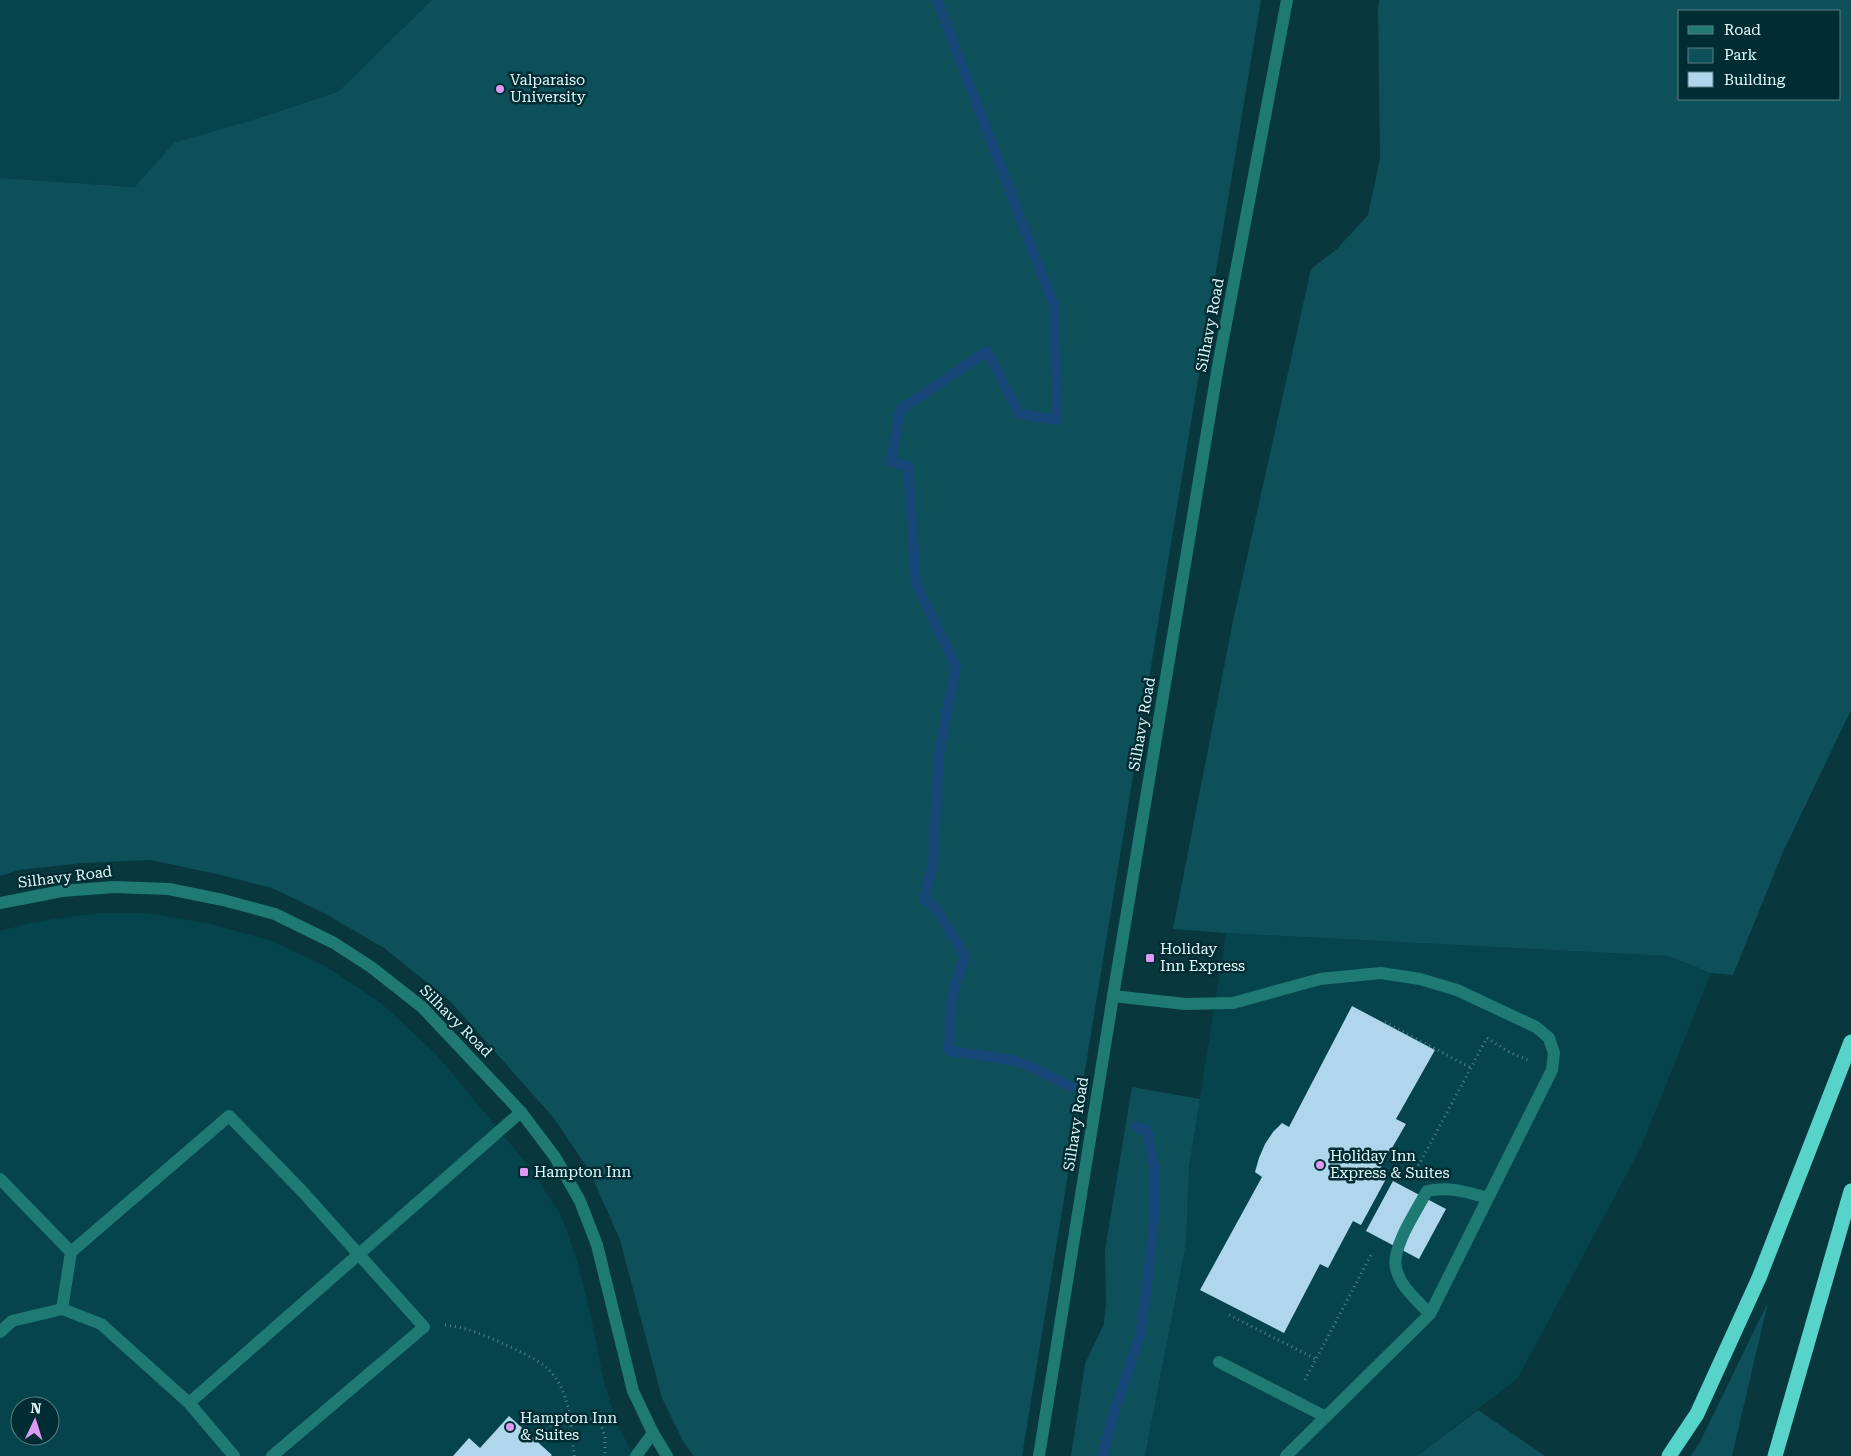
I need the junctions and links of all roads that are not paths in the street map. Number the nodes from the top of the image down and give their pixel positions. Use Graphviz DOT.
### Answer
graph roads {
  1 [pos="1287,0"];
  2 [pos="0,903"];
  3 [pos="1113,996"];
  4 [pos="1851,1042"];
  5 [pos="521,1112"];
  6 [pos="0,1179"];
  7 [pos="1851,1191"];
  8 [pos="1488,1198"];
  9 [pos="71,1252"];
  10 [pos="359,1254"];
  11 [pos="62,1310"];
  12 [pos="1430,1314"];
  13 [pos="0,1332"];
  14 [pos="1219,1362"];
  15 [pos="189,1403"];
  16 [pos="1326,1417"];
  17 [pos="653,1433"];
  18 [pos="234,1456"];
  19 [pos="272,1456"];
  20 [pos="636,1456"];
  21 [pos="667,1456"];
  22 [pos="1039,1456"];
  23 [pos="1286,1456"];
  24 [pos="1669,1456"];
  25 [pos="1775,1456"];
  1 -- 3 [label="street, Silhavy Road"];
  2 -- 5 [label="street, Silhavy Road"];
  3 -- 8 [label="street"];
  3 -- 22 [label="street, Silhavy Road"];
  4 -- 24 [label="highway"];
  5 -- 10 [label="street"];
  5 -- 17 [label="street, Silhavy Road"];
  6 -- 9 [label="street"];
  7 -- 25 [label="highway"];
  8 -- 12 [label="street"];
  8 -- 12 [label="street"];
  9 -- 10 [label="street"];
  9 -- 11 [label="street"];
  10 -- 15 [label="street"];
  10 -- 19 [label="street"];
  11 -- 13 [label="street"];
  11 -- 15 [label="street"];
  12 -- 16 [label="street"];
  14 -- 16 [label="street"];
  15 -- 18 [label="street"];
  16 -- 23 [label="street"];
  17 -- 20 [label="street"];
  17 -- 21 [label="street, Silhavy Road"];
}
